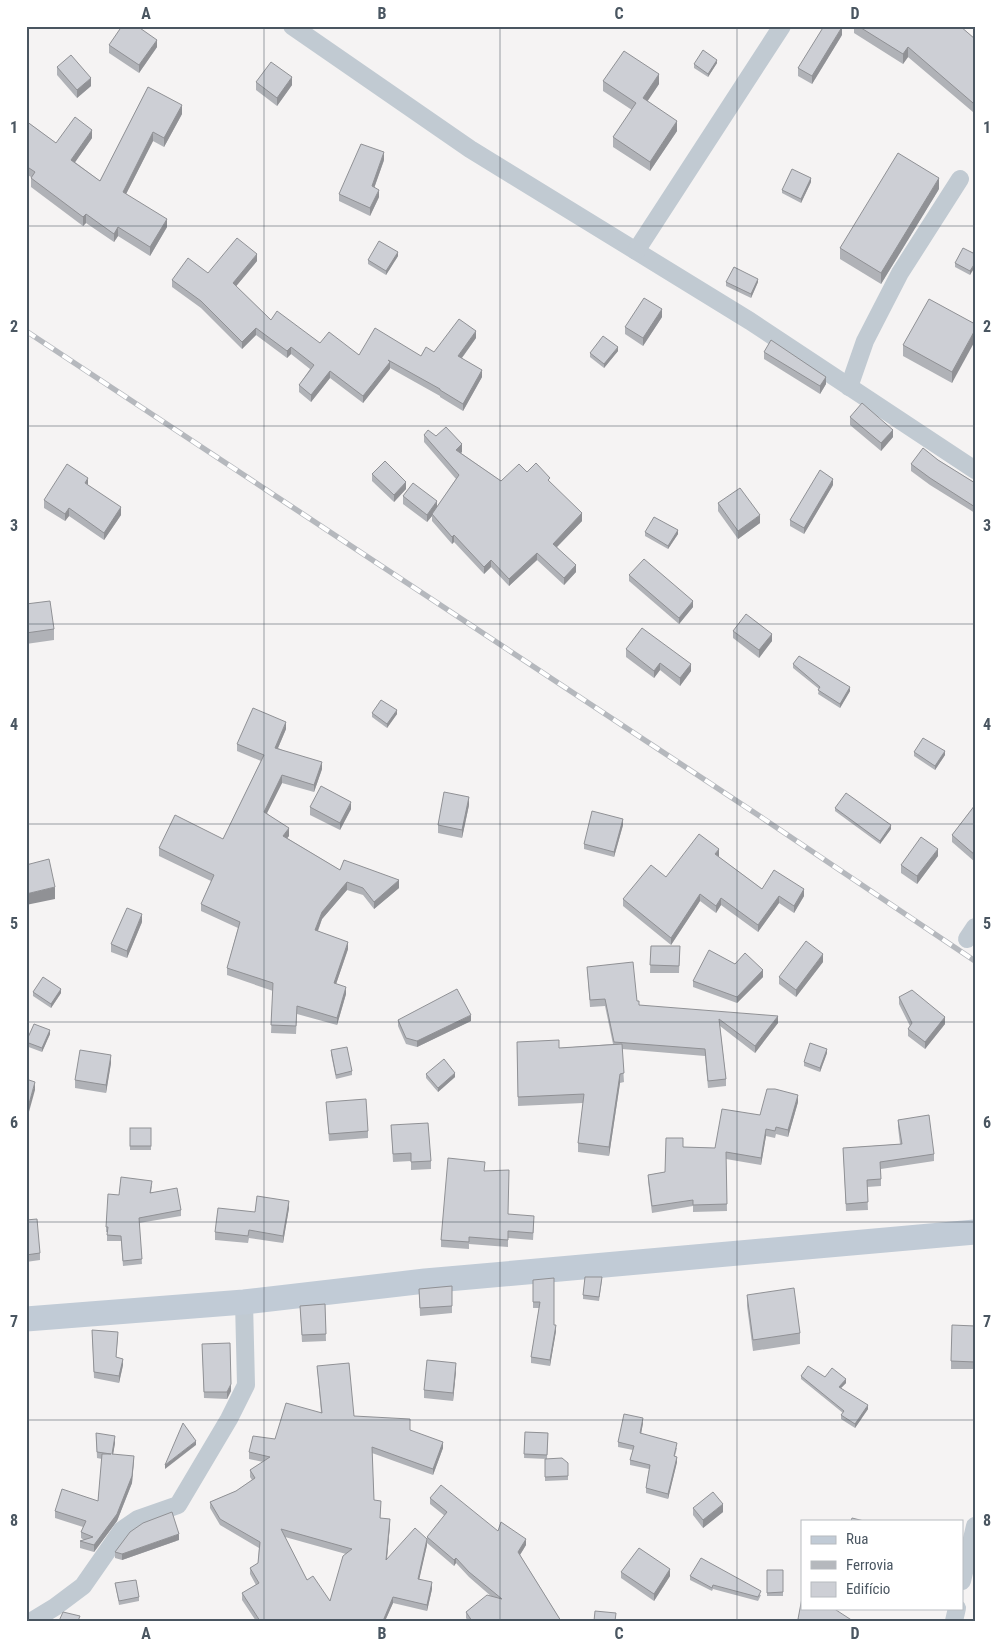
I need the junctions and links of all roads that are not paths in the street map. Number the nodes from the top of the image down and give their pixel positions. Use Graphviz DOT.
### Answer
graph roads {
  1 [pos="292,26"];
  2 [pos="782,26"];
  3 [pos="960,180"];
  4 [pos="636,251"];
  5 [pos="849,387"];
  6 [pos="975,470"];
  7 [pos="975,1232"];
  8 [pos="244,1302"];
  9 [pos="26,1319"];
  10 [pos="975,1526"];
  11 [pos="964,1573"];
  12 [pos="32,1621"];
  1 -- 4 [label="street"];
  2 -- 4 [label="street"];
  3 -- 5 [label="street"];
  4 -- 5 [label="street"];
  5 -- 6 [label="street"];
  7 -- 8 [label="main road"];
  8 -- 9 [label="main road"];
  8 -- 12 [label="street"];
  10 -- 11 [label="street"];
}
